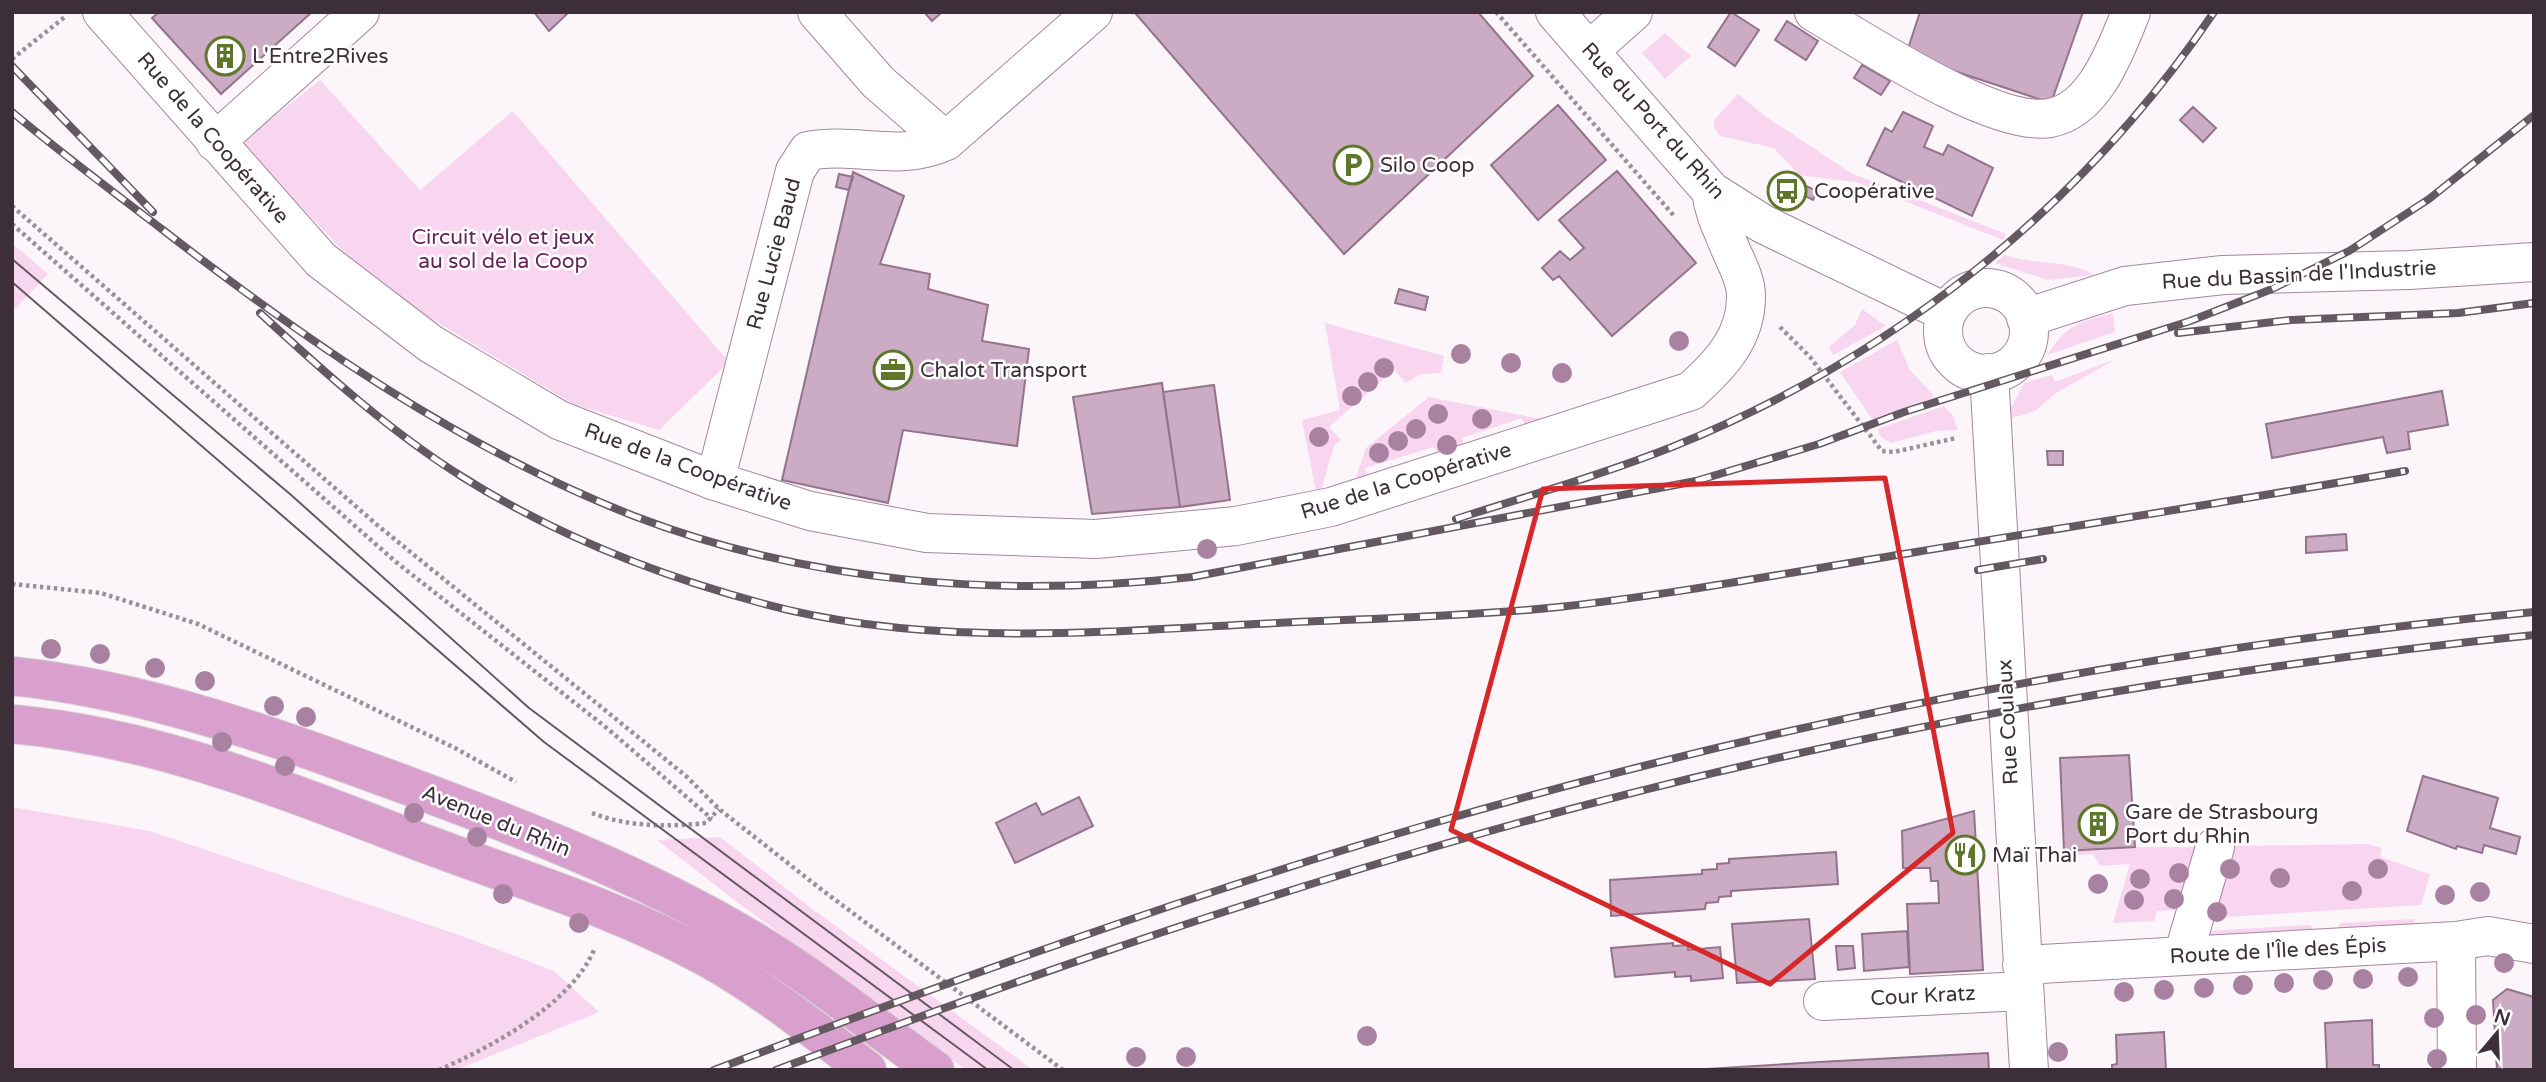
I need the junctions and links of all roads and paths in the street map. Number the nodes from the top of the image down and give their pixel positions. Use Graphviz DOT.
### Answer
graph roads {
  1 [pos="360,12"];
  2 [pos="817,12"];
  3 [pos="1093,12"];
  4 [pos="1496,12"];
  5 [pos="1555,12"];
  6 [pos="1633,12"];
  7 [pos="1814,12"];
  8 [pos="2131,12"];
  9 [pos="84,14"];
  10 [pos="1589,51"];
  11 [pos="12,60"];
  12 [pos="946,141"];
  13 [pos="215,142"];
  14 [pos="1712,191"];
  15 [pos="12,206"];
  16 [pos="12,224"];
  17 [pos="1682,225"];
  18 [pos="2534,261"];
  19 [pos="1746,293"];
  20 [pos="1947,313"];
  21 [pos="2026,318"];
  22 [pos="1989,373"];
  23 [pos="1962,438"];
  24 [pos="715,481"];
  25 [pos="12,584"];
  26 [pos="12,676"];
  27 [pos="12,724"];
  28 [pos="522,785"];
  29 [pos="719,808"];
  30 [pos="582,810"];
  31 [pos="712,819"];
  32 [pos="2215,847"];
  33 [pos="2456,941"];
  34 [pos="2534,944"];
  35 [pos="594,950"];
  36 [pos="2183,956"];
  37 [pos="2023,978"];
  38 [pos="1823,1001"];
  39 [pos="439,1070"];
  40 [pos="867,1070"];
  41 [pos="935,1070"];
  42 [pos="1063,1070"];
  43 [pos="2029,1070"];
  44 [pos="2457,1070"];
  1 -- 13 [label="street"];
  2 -- 12 [label="street"];
  3 -- 12 [label="street, Rue Lucie Baud"];
  4 -- 17 [label="path"];
  5 -- 10 [label="street, Rue du Port du Rhin"];
  6 -- 10 [label="street"];
  7 -- 8 [label="street"];
  9 -- 11 [label="path"];
  9 -- 13 [label="street, Rue de la Coopérative"];
  10 -- 14 [label="street, Rue du Port du Rhin"];
  12 -- 24 [label="street, Rue Lucie Baud"];
  13 -- 24 [label="street, Rue de la Coopérative"];
  14 -- 19 [label="street"];
  14 -- 20 [label="street, Rue du Port du Rhin"];
  15 -- 29 [label="path"];
  16 -- 31 [label="path"];
  18 -- 21 [label="street, Rue du Bassin de l'Industrie"];
  19 -- 23 [label="path"];
  19 -- 24 [label="street, Rue de la Coopérative"];
  20 -- 21 [label="street"];
  20 -- 22 [label="street"];
  21 -- 22 [label="street"];
  22 -- 37 [label="street, Rue Coulaux"];
  25 -- 28 [label="path"];
  26 -- 41 [label="main road, Avenue du Rhin"];
  27 -- 40 [label="main road, Avenue du Rhin"];
  29 -- 31 [label="path"];
  29 -- 42 [label="path"];
  30 -- 31 [label="path"];
  32 -- 36 [label="street"];
  33 -- 34 [label="street, Route de l'Île des Épis"];
  33 -- 36 [label="street, Route de l'Île des Épis"];
  33 -- 44 [label="street"];
  35 -- 39 [label="path"];
  36 -- 37 [label="street, Route de l'Île des Épis"];
  37 -- 38 [label="street, Cour Kratz"];
  37 -- 43 [label="street, Rue Coulaux"];
}
